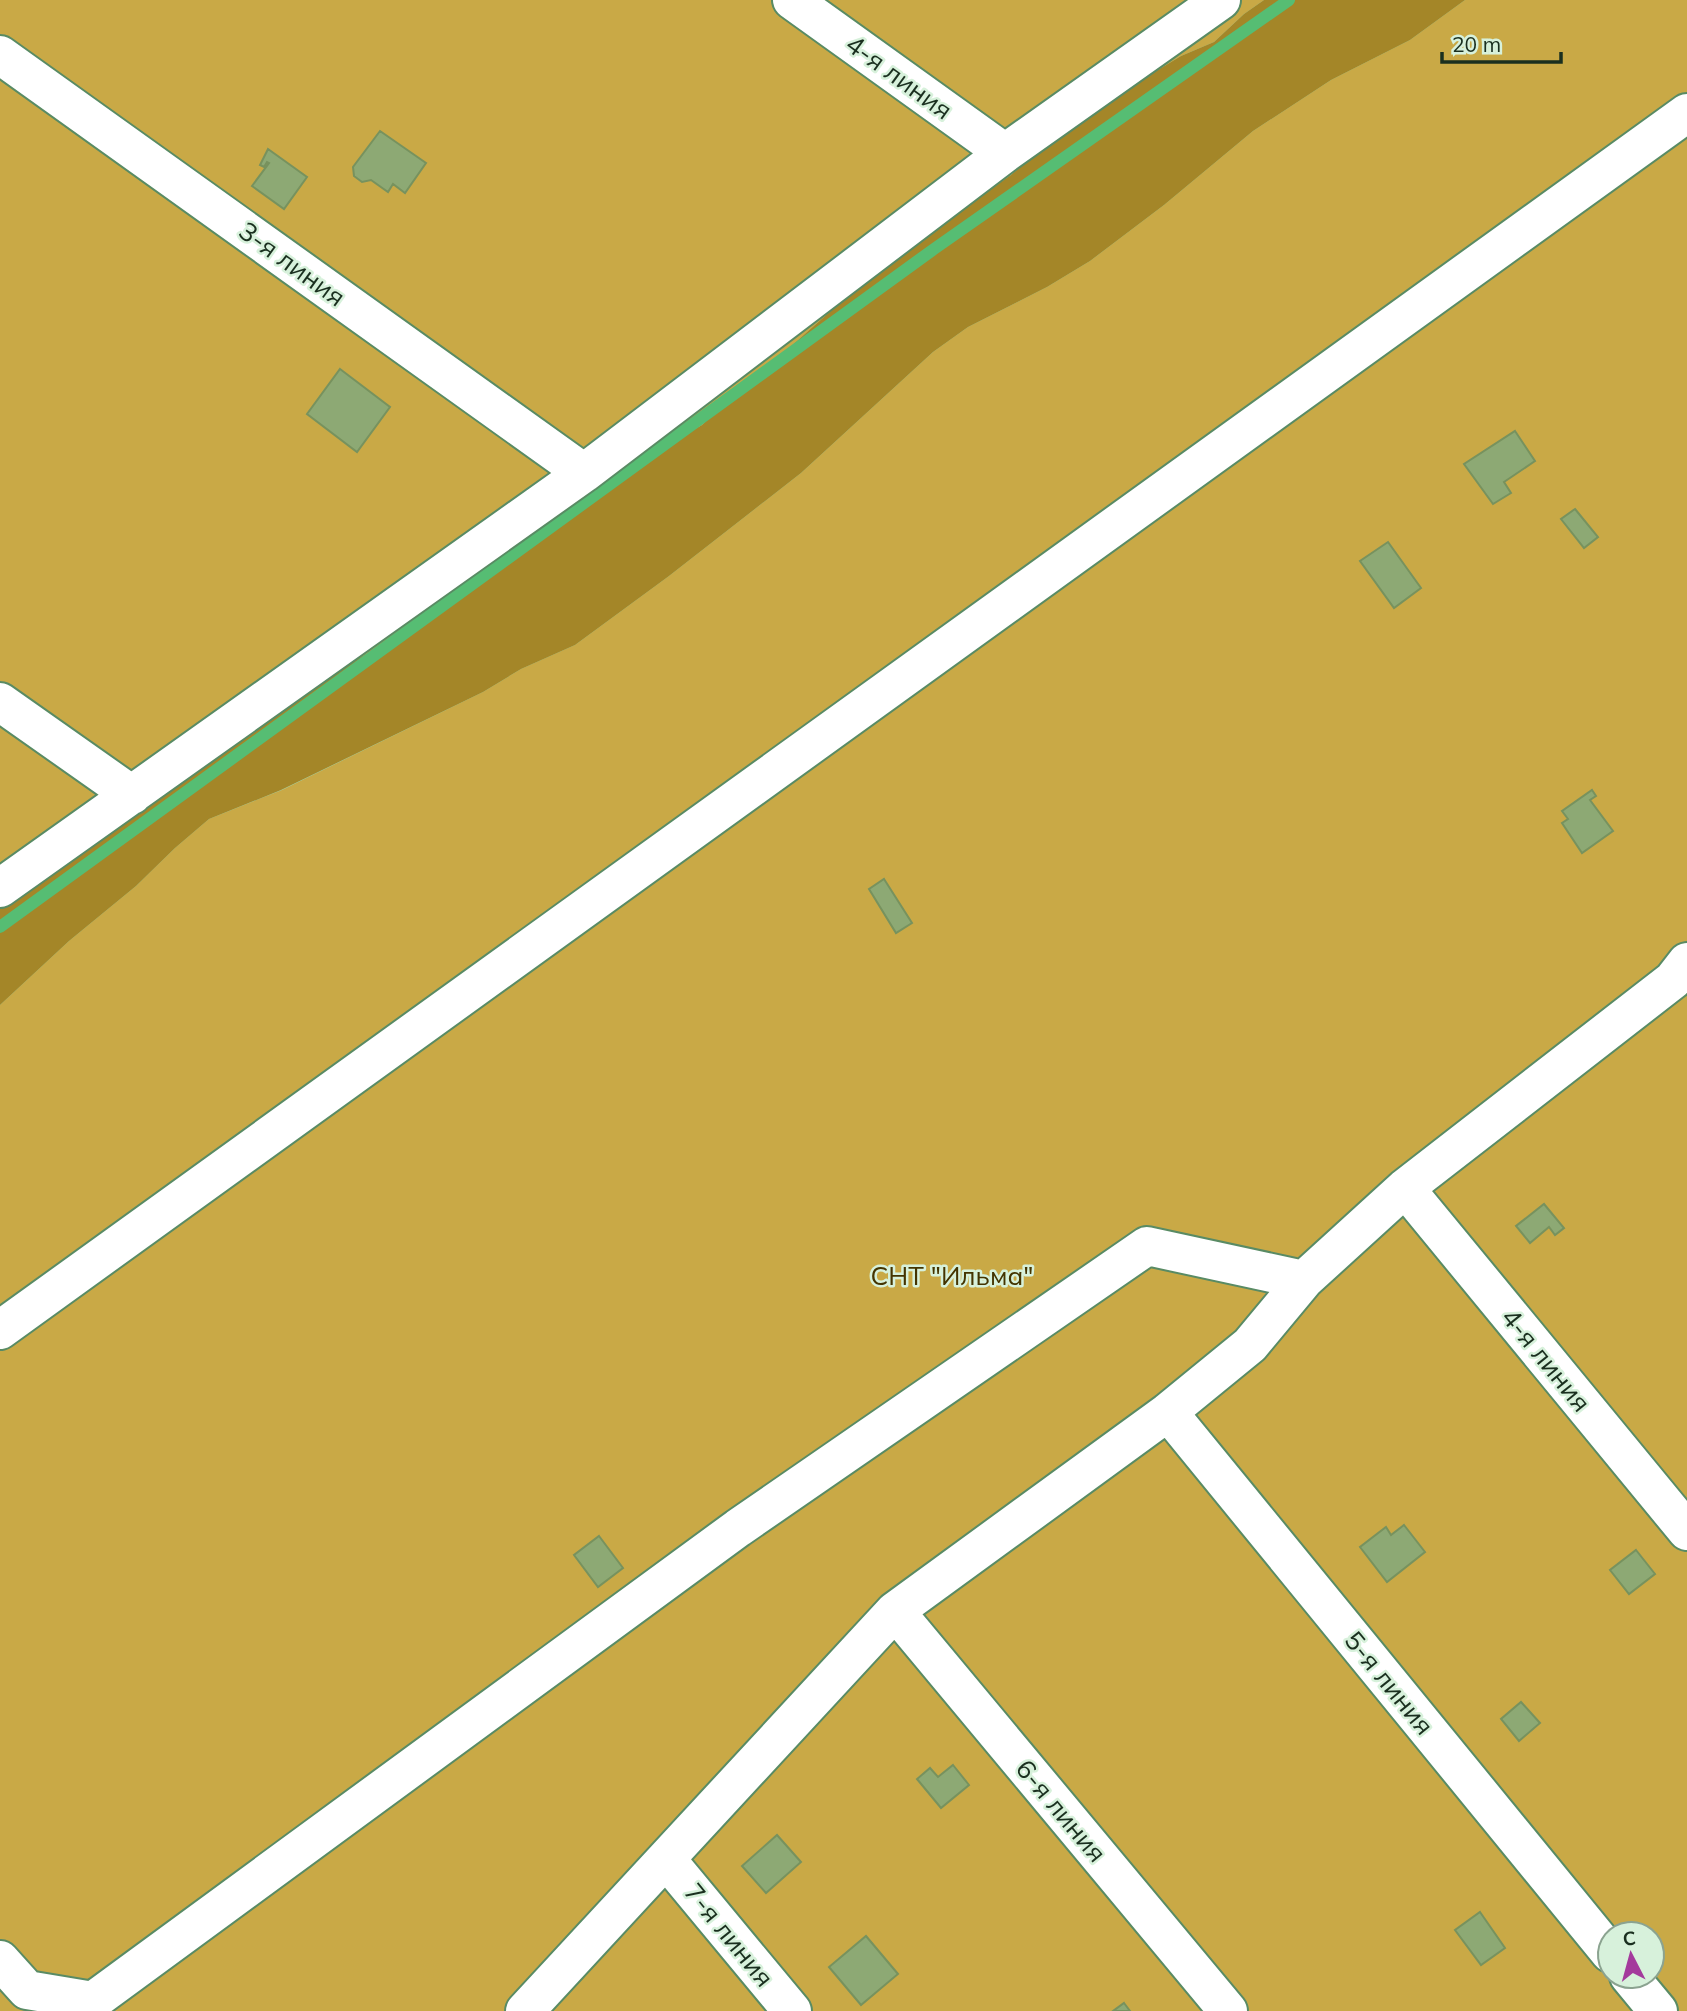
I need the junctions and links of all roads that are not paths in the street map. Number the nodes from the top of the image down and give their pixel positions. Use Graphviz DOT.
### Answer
graph roads {
  1 [pos="792,0"];
  2 [pos="1221,0"];
  3 [pos="0,55"];
  4 [pos="1687,113"];
  5 [pos="1005,153"];
  6 [pos="584,473"];
  7 [pos="0,702"];
  8 [pos="132,795"];
  9 [pos="0,888"];
  10 [pos="1682,980"];
  11 [pos="1405,1188"];
  12 [pos="1304,1280"];
  13 [pos="0,1330"];
  14 [pos="1168,1412"];
  15 [pos="1687,1531"];
  16 [pos="895,1611"];
  17 [pos="666,1859"];
  18 [pos="1596,1936"];
  19 [pos="0,1961"];
  20 [pos="1641,1990"];
  21 [pos="525,2011"];
  22 [pos="792,2011"];
  23 [pos="1228,2011"];
  24 [pos="1658,2011"];
  1 -- 5 [label="street, 4-я линия"];
  2 -- 5 [label="street"];
  3 -- 6 [label="street, 3-я линия"];
  4 -- 13 [label="street"];
  5 -- 6 [label="street"];
  6 -- 8 [label="street"];
  7 -- 8 [label="street"];
  8 -- 9 [label="street"];
  10 -- 11 [label="street"];
  11 -- 12 [label="street"];
  11 -- 15 [label="street, 4-я линия"];
  12 -- 14 [label="street"];
  12 -- 19 [label="street"];
  14 -- 16 [label="street"];
  14 -- 18 [label="street, 5-я линия"];
  16 -- 17 [label="street"];
  16 -- 23 [label="street, 6-я линия"];
  17 -- 21 [label="street"];
  17 -- 22 [label="street, 7-я линия"];
  20 -- 24 [label="street"];
}
